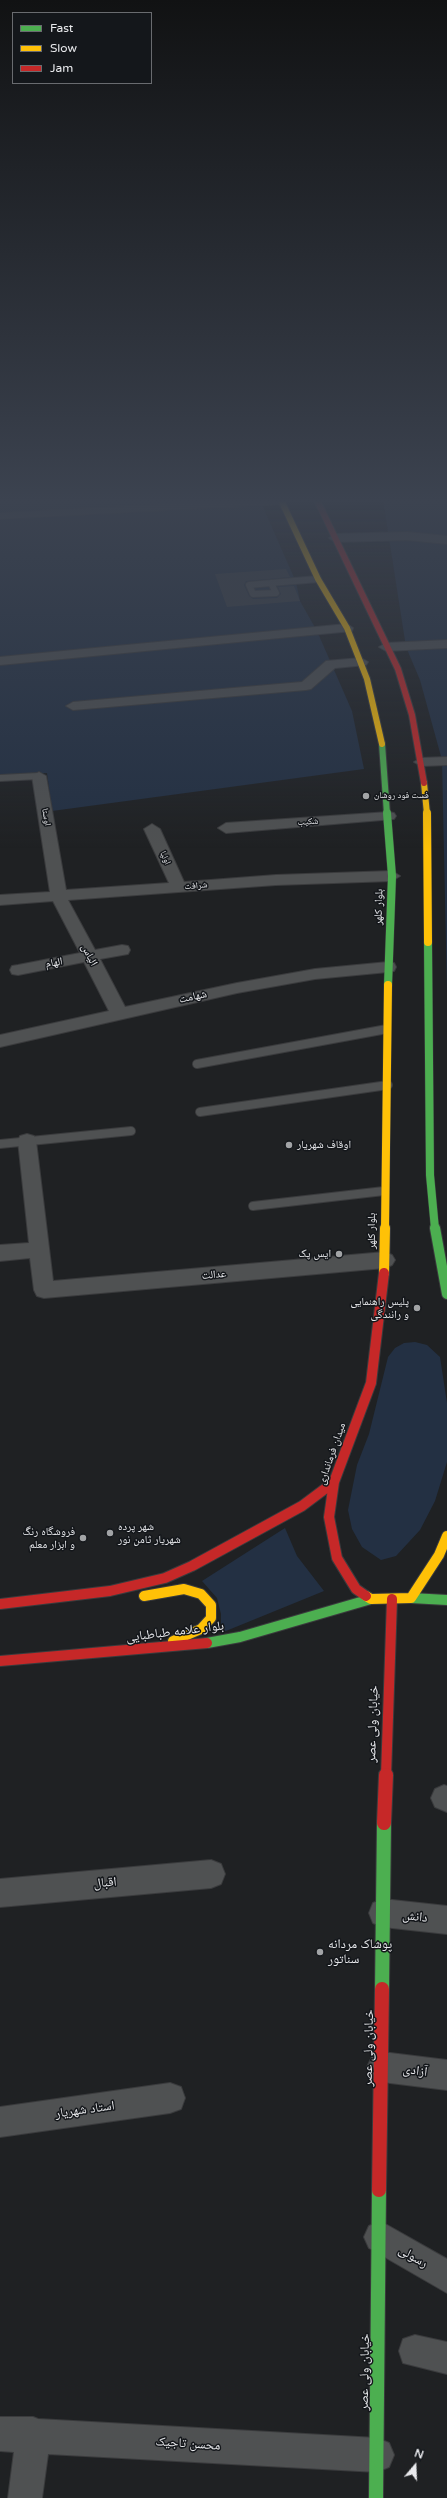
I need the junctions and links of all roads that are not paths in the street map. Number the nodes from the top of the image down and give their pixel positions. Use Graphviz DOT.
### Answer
graph roads {
  1 [pos="339,617"];
  2 [pos="372,617"];
  3 [pos="346,628"];
  4 [pos="447,644"];
  5 [pos="386,647"];
  6 [pos="0,661"];
  7 [pos="361,662"];
  8 [pos="73,706"];
  9 [pos="447,761"];
  10 [pos="421,762"];
  11 [pos="38,776"];
  12 [pos="0,778"];
  13 [pos="389,816"];
  14 [pos="226,828"];
  15 [pos="152,829"];
  16 [pos="392,876"];
  17 [pos="178,887"];
  18 [pos="59,897"];
  19 [pos="0,900"];
  20 [pos="122,950"];
  21 [pos="90,956"];
  22 [pos="388,967"];
  23 [pos="18,970"];
  24 [pos="119,1013"];
  25 [pos="387,1029"];
  26 [pos="0,1041"];
  27 [pos="197,1064"];
  28 [pos="388,1085"];
  29 [pos="200,1112"];
  30 [pos="131,1131"];
  31 [pos="27,1141"];
  32 [pos="0,1144"];
  33 [pos="384,1191"];
  34 [pos="253,1206"];
  35 [pos="40,1250"];
  36 [pos="0,1253"];
  37 [pos="385,1260"];
  38 [pos="447,1294"];
  39 [pos="378,1337"];
  40 [pos="334,1482"];
  41 [pos="447,1536"];
  42 [pos="137,1597"];
  43 [pos="123,1598"];
  44 [pos="371,1598"];
  45 [pos="411,1598"];
  46 [pos="37,1599"];
  47 [pos="392,1599"];
  48 [pos="447,1600"];
  49 [pos="0,1604"];
  50 [pos="147,1650"];
  51 [pos="0,1661"];
  52 [pos="211,1874"];
  53 [pos="0,1893"];
  54 [pos="383,1913"];
  55 [pos="447,1920"];
  56 [pos="382,2067"];
  57 [pos="447,2075"];
  58 [pos="170,2098"];
  59 [pos="0,2122"];
  60 [pos="380,2237"];
  61 [pos="447,2277"];
  62 [pos="415,2351"];
  63 [pos="447,2358"];
  64 [pos="0,2434"];
  65 [pos="33,2434"];
  66 [pos="377,2455"];
  67 [pos="25,2498"];
  68 [pos="376,2498"];
  1 -- 3 [label="main road, بلوار کلهر"];
  2 -- 5 [label="main road"];
  3 -- 6 [label="street"];
  3 -- 7 [label="main road, بلوار کلهر"];
  4 -- 5 [label="street"];
  5 -- 10 [label="main road"];
  7 -- 8 [label="street"];
  7 -- 13 [label="main road, بلوار کلهر"];
  9 -- 10 [label="street"];
  10 -- 38 [label="main road"];
  11 -- 12 [label="lane, اوستا"];
  11 -- 18 [label="street, اوستا"];
  13 -- 14 [label="street, شکیب"];
  13 -- 16 [label="main road, بلوار کلهر"];
  15 -- 17 [label="street, اولیا"];
  16 -- 17 [label="street, شرافت"];
  16 -- 22 [label="main road, بلوار کلهر"];
  17 -- 18 [label="street, شرافت"];
  18 -- 19 [label="street, شرافت"];
  18 -- 21 [label="street, الیاس"];
  20 -- 21 [label="street, الهام"];
  21 -- 23 [label="street, الهام"];
  21 -- 24 [label="street, الیاس"];
  22 -- 24 [label="street, شهامت"];
  22 -- 25 [label="main road, بلوار کلهر"];
  24 -- 26 [label="street, شهامت"];
  25 -- 27 [label="lane"];
  25 -- 28 [label="main road, بلوار کلهر"];
  28 -- 29 [label="lane"];
  28 -- 33 [label="main road, بلوار کلهر"];
  30 -- 31 [label="lane"];
  31 -- 32 [label="lane"];
  31 -- 35 [label="street"];
  33 -- 34 [label="lane"];
  33 -- 37 [label="main road, بلوار کلهر"];
  35 -- 36 [label="street"];
  35 -- 37 [label="street, عدالت"];
  37 -- 39 [label="main road, بلوار کلهر"];
  39 -- 40 [label="main road, میدان فرمانداری"];
  40 -- 44 [label="main road, میدان فرمانداری"];
  40 -- 46 [label="main road"];
  41 -- 45 [label="main road"];
  42 -- 50 [label="main road"];
  43 -- 46 [label="main road"];
  44 -- 47 [label="main road"];
  44 -- 50 [label="main road, بلوار علامه طباطبایی"];
  45 -- 47 [label="main road"];
  45 -- 48 [label="main road"];
  46 -- 49 [label="main road"];
  47 -- 54 [label="main road, خیابان ولی عصر"];
  50 -- 51 [label="main road, بلوار علامه طباطبایی"];
  52 -- 53 [label="street, اقبال"];
  54 -- 55 [label="street, دانش"];
  54 -- 56 [label="main road, خیابان ولی عصر"];
  56 -- 57 [label="street, آزادی"];
  56 -- 60 [label="main road, خیابان ولی عصر"];
  58 -- 59 [label="street, استاد شهریار"];
  60 -- 61 [label="street, رسولی"];
  60 -- 66 [label="main road, خیابان ولی عصر"];
  62 -- 63 [label="street"];
  64 -- 65 [label="street, محسن تاجیک"];
  65 -- 66 [label="street, محسن تاجیک"];
  65 -- 67 [label="street"];
  66 -- 68 [label="main road, خیابان ولی عصر"];
}
